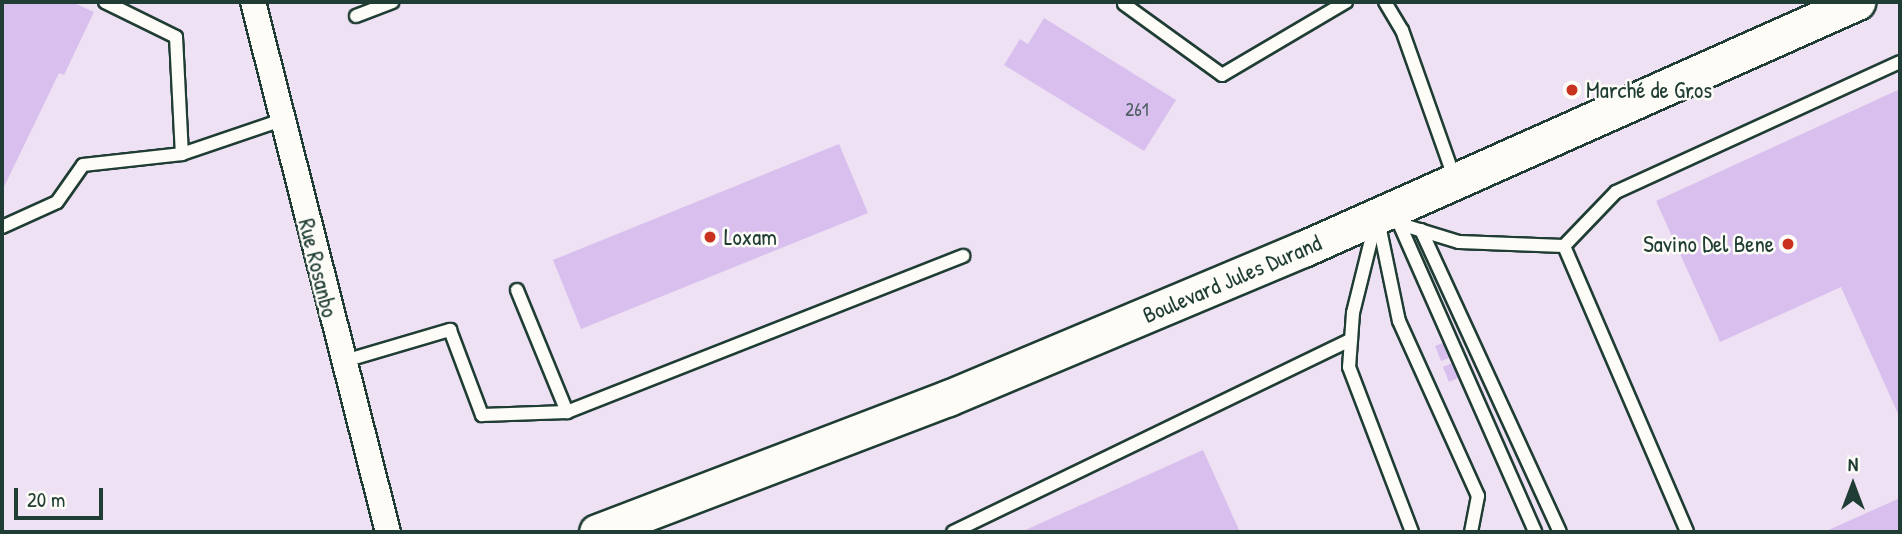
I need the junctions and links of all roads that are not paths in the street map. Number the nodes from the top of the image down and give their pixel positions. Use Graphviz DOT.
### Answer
graph roads {
  1 [pos="105,2"];
  2 [pos="253,2"];
  3 [pos="392,2"];
  4 [pos="1346,2"];
  5 [pos="1385,2"];
  6 [pos="1857,2"];
  7 [pos="1124,4"];
  8 [pos="356,16"];
  9 [pos="1900,62"];
  10 [pos="282,120"];
  11 [pos="182,154"];
  12 [pos="1455,182"];
  13 [pos="1388,220"];
  14 [pos="2,227"];
  15 [pos="1421,230"];
  16 [pos="1564,246"];
  17 [pos="963,257"];
  18 [pos="516,290"];
  19 [pos="1351,340"];
  20 [pos="341,362"];
  21 [pos="568,412"];
  22 [pos="388,532"];
  23 [pos="597,532"];
  24 [pos="953,532"];
  25 [pos="1412,532"];
  26 [pos="1471,532"];
  27 [pos="1535,532"];
  28 [pos="1560,532"];
  29 [pos="1688,532"];
  1 -- 11 [label="lane"];
  2 -- 10 [label="street, Rue Rosanbo"];
  3 -- 8 [label="lane"];
  4 -- 7 [label="lane"];
  5 -- 12 [label="lane"];
  6 -- 12 [label="main road, Boulevard Jules Durand"];
  9 -- 16 [label="lane"];
  10 -- 11 [label="lane"];
  10 -- 20 [label="street, Rue Rosanbo"];
  11 -- 14 [label="lane"];
  12 -- 13 [label="main road, Boulevard Jules Durand"];
  13 -- 15 [label="lane"];
  13 -- 19 [label="lane"];
  13 -- 23 [label="main road, Boulevard Jules Durand"];
  13 -- 26 [label="lane"];
  13 -- 27 [label="lane"];
  15 -- 16 [label="lane"];
  15 -- 28 [label="lane"];
  16 -- 29 [label="lane"];
  17 -- 21 [label="lane"];
  18 -- 21 [label="lane"];
  19 -- 24 [label="lane"];
  19 -- 25 [label="lane"];
  20 -- 21 [label="lane"];
  20 -- 22 [label="street, Rue Rosanbo"];
}
